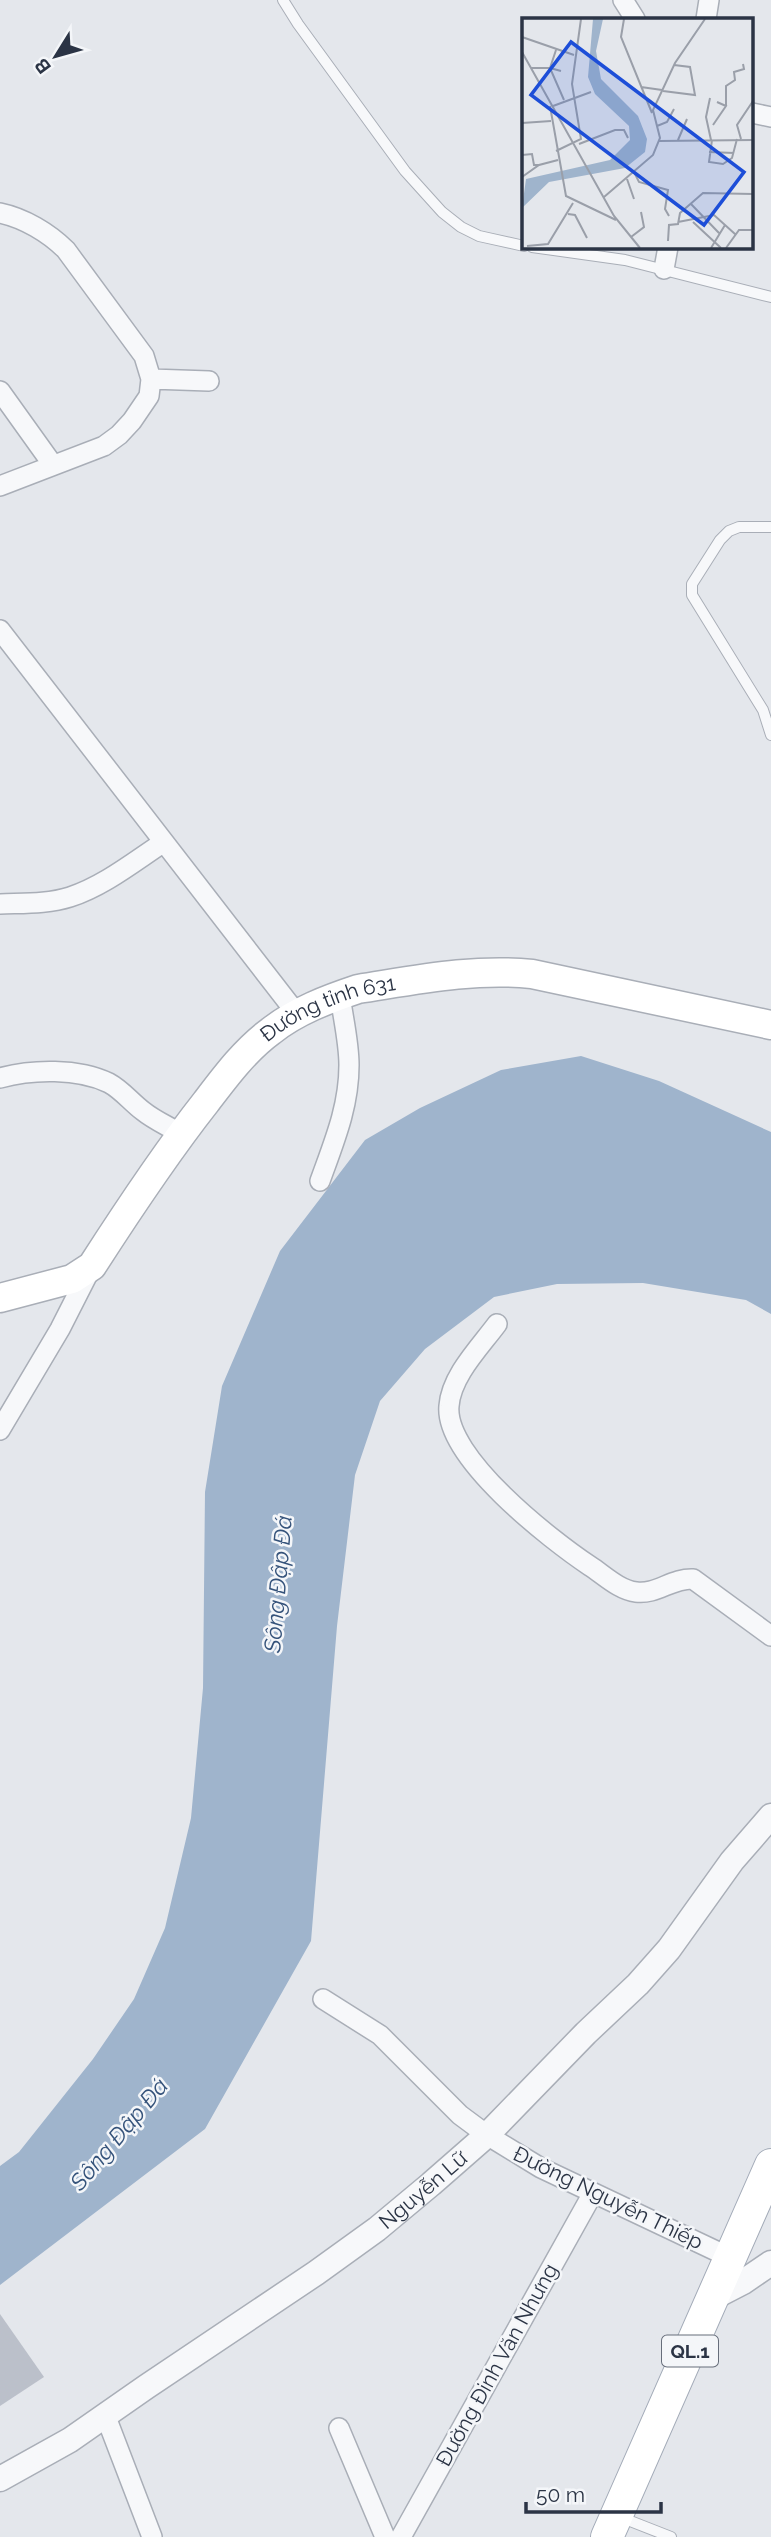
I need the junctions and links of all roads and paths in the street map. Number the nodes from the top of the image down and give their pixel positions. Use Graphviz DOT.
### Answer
graph roads {
  1 [pos="283,0"];
  2 [pos="623,0"];
  3 [pos="709,0"];
  4 [pos="634,18"];
  5 [pos="706,18"];
  6 [pos="0,213"];
  7 [pos="522,246"];
  8 [pos="539,248"];
  9 [pos="667,248"];
  10 [pos="664,269"];
  11 [pos="771,297"];
  12 [pos="151,379"];
  13 [pos="209,381"];
  14 [pos="0,391"];
  15 [pos="53,465"];
  16 [pos="0,486"];
  17 [pos="771,527"];
  18 [pos="0,630"];
  19 [pos="771,734"];
  20 [pos="164,842"];
  21 [pos="0,904"];
  22 [pos="340,995"];
  23 [pos="296,1014"];
  24 [pos="771,1024"];
  25 [pos="0,1078"];
  26 [pos="181,1134"];
  27 [pos="320,1181"];
  28 [pos="92,1266"];
  29 [pos="0,1298"];
  30 [pos="497,1324"];
  31 [pos="0,1430"];
  32 [pos="771,1636"];
  33 [pos="771,1816"];
  34 [pos="323,1999"];
  35 [pos="487,2135"];
  36 [pos="771,2168"];
  37 [pos="593,2193"];
  38 [pos="731,2258"];
  39 [pos="771,2263"];
  40 [pos="714,2297"];
  41 [pos="106,2417"];
  42 [pos="339,2428"];
  43 [pos="0,2479"];
  44 [pos="611,2526"];
  45 [pos="152,2537"];
  46 [pos="385,2537"];
  47 [pos="401,2537"];
  48 [pos="671,2537"];
  1 -- 7 [label="lane"];
  2 -- 4 [label="street"];
  3 -- 5 [label="street"];
  6 -- 12 [label="street"];
  8 -- 10 [label="lane"];
  9 -- 10 [label="street"];
  10 -- 11 [label="lane"];
  12 -- 13 [label="street"];
  12 -- 15 [label="street"];
  14 -- 15 [label="street"];
  15 -- 16 [label="street"];
  17 -- 19 [label="lane"];
  18 -- 20 [label="street"];
  20 -- 21 [label="street"];
  20 -- 23 [label="street"];
  22 -- 23 [label="main road, Đường tỉnh 631"];
  22 -- 24 [label="main road, Đường tỉnh 631"];
  22 -- 27 [label="street"];
  23 -- 26 [label="main road, Đường tỉnh 631"];
  25 -- 26 [label="street"];
  26 -- 28 [label="main road, Đường tỉnh 631"];
  28 -- 29 [label="main road, Đường tỉnh 631"];
  28 -- 31 [label="street"];
  30 -- 32 [label="street"];
  33 -- 35 [label="street, Nguyễn Lữ"];
  34 -- 35 [label="street, Đường Nguyễn Thiếp"];
  35 -- 37 [label="street, Đường Nguyễn Thiếp"];
  35 -- 41 [label="street, Nguyễn Lữ"];
  36 -- 38 [label="main road, QL.1"];
  37 -- 38 [label="street, Đường Nguyễn Thiếp"];
  37 -- 47 [label="street, Đường Đinh Văn Nhưng"];
  38 -- 40 [label="main road, QL.1"];
  39 -- 40 [label="street"];
  40 -- 44 [label="main road, QL.1"];
  41 -- 43 [label="street, Nguyễn Lữ"];
  41 -- 45 [label="street"];
  42 -- 46 [label="street"];
  44 -- 48 [label="lane"];
}
